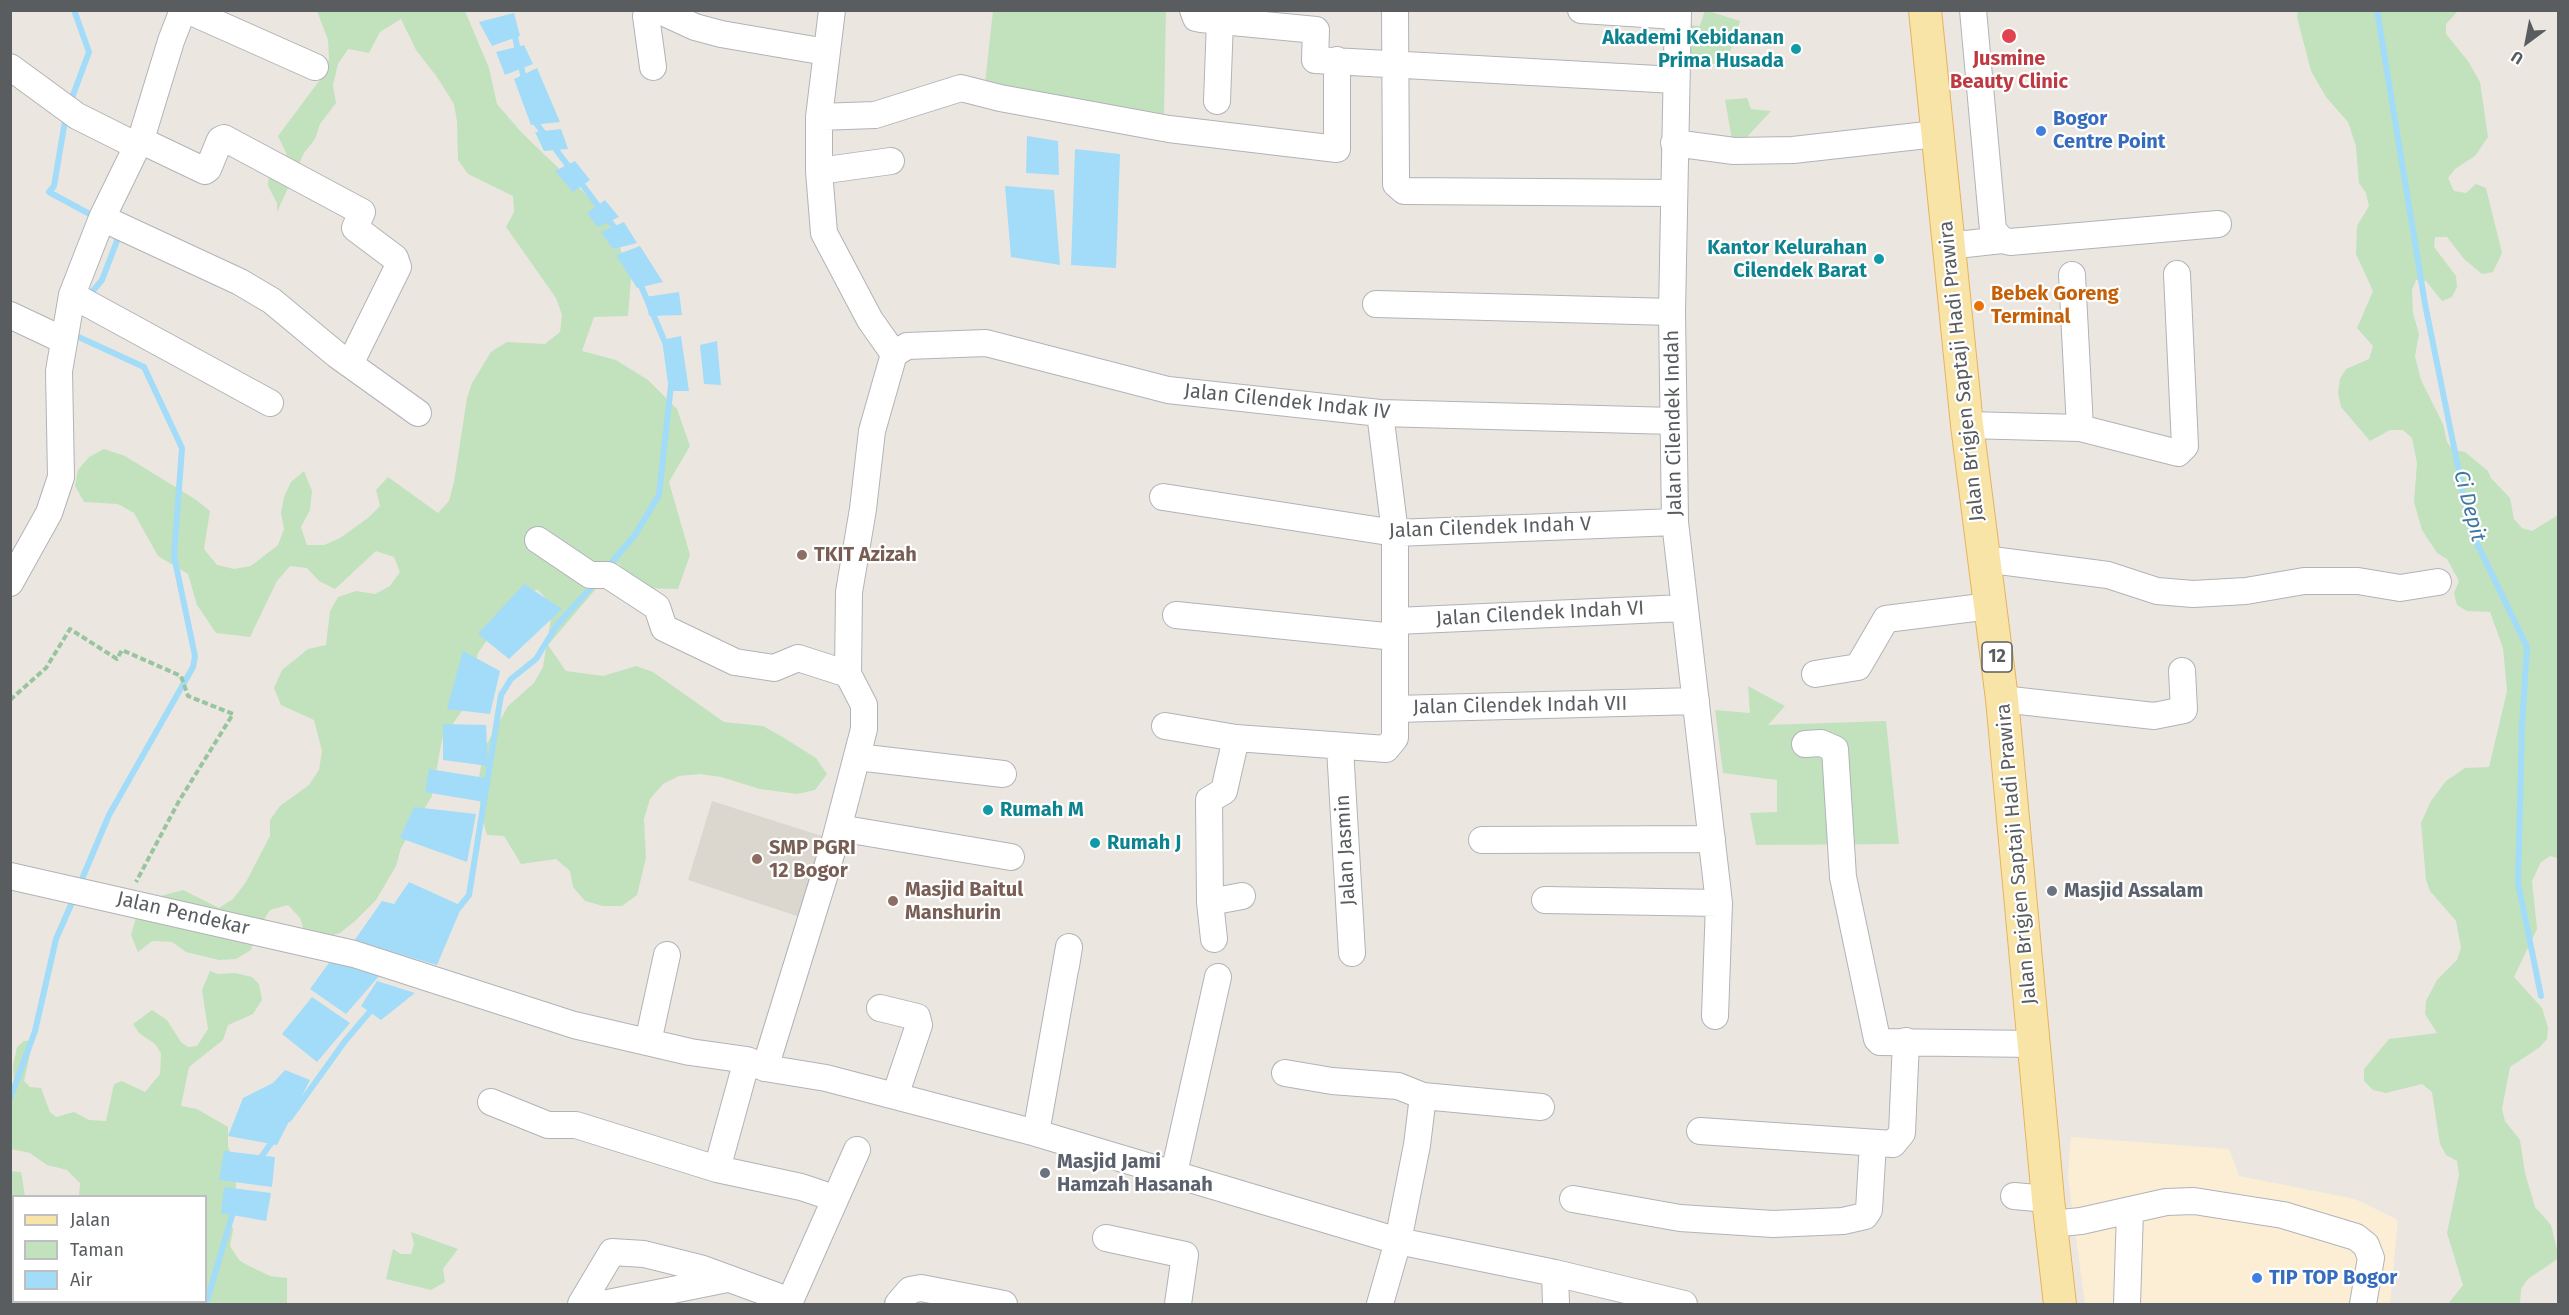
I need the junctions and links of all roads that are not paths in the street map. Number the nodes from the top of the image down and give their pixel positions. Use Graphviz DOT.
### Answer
graph roads {
  1 [pos="185,10"];
  2 [pos="650,10"];
  3 [pos="658,10"];
  4 [pos="832,10"];
  5 [pos="1193,10"];
  6 [pos="1395,10"];
  7 [pos="1581,10"];
  8 [pos="1925,10"];
  9 [pos="1973,10"];
  10 [pos="1678,13"];
  11 [pos="1220,21"];
  12 [pos="826,52"];
  13 [pos="1337,60"];
  14 [pos="1395,64"];
  15 [pos="10,67"];
  16 [pos="315,67"];
  17 [pos="653,67"];
  18 [pos="1675,80"];
  19 [pos="1217,101"];
  20 [pos="819,117"];
  21 [pos="1936,134"];
  22 [pos="139,143"];
  23 [pos="1674,143"];
  24 [pos="891,161"];
  25 [pos="819,171"];
  26 [pos="1673,193"];
  27 [pos="102,218"];
  28 [pos="2218,224"];
  29 [pos="2002,240"];
  30 [pos="1948,246"];
  31 [pos="2177,274"];
  32 [pos="2072,275"];
  33 [pos="72,295"];
  34 [pos="1376,304"];
  35 [pos="1672,312"];
  36 [pos="10,315"];
  37 [pos="63,340"];
  38 [pos="901,350"];
  39 [pos="350,364"];
  40 [pos="270,403"];
  41 [pos="418,413"];
  42 [pos="1380,414"];
  43 [pos="1672,421"];
  44 [pos="1967,425"];
  45 [pos="2080,428"];
  46 [pos="1163,497"];
  47 [pos="1675,522"];
  48 [pos="1395,533"];
  49 [pos="538,540"];
  50 [pos="1984,560"];
  51 [pos="2438,582"];
  52 [pos="10,583"];
  53 [pos="1990,606"];
  54 [pos="1684,608"];
  55 [pos="1176,615"];
  56 [pos="1396,629"];
  57 [pos="2182,671"];
  58 [pos="848,674"];
  59 [pos="1815,674"];
  60 [pos="2002,699"];
  61 [pos="1696,701"];
  62 [pos="1395,709"];
  63 [pos="1165,726"];
  64 [pos="1236,738"];
  65 [pos="1805,744"];
  66 [pos="1341,748"];
  67 [pos="857,757"];
  68 [pos="1003,774"];
  69 [pos="839,828"];
  70 [pos="1712,839"];
  71 [pos="1482,840"];
  72 [pos="1011,857"];
  73 [pos="10,876"];
  74 [pos="1242,896"];
  75 [pos="1545,900"];
  76 [pos="1210,902"];
  77 [pos="1719,903"];
  78 [pos="1214,939"];
  79 [pos="1069,947"];
  80 [pos="1352,953"];
  81 [pos="667,955"];
  82 [pos="1218,977"];
  83 [pos="880,1008"];
  84 [pos="1715,1016"];
  85 [pos="1906,1041"];
  86 [pos="648,1042"];
  87 [pos="2034,1044"];
  88 [pos="756,1064"];
  89 [pos="1285,1073"];
  90 [pos="895,1096"];
  91 [pos="1423,1096"];
  92 [pos="491,1102"];
  93 [pos="1541,1107"];
  94 [pos="1700,1131"];
  95 [pos="1036,1133"];
  96 [pos="1873,1143"];
  97 [pos="857,1150"];
  98 [pos="717,1169"];
  99 [pos="1173,1173"];
  100 [pos="822,1194"];
  101 [pos="2014,1196"];
  102 [pos="1573,1198"];
  103 [pos="2130,1211"];
  104 [pos="2049,1212"];
  105 [pos="1106,1238"];
  106 [pos="1398,1241"];
  107 [pos="1554,1273"];
  108 [pos="727,1279"];
  109 [pos="789,1303"];
  110 [pos="581,1305"];
  111 [pos="603,1305"];
  112 [pos="898,1305"];
  113 [pos="1004,1305"];
  114 [pos="1178,1305"];
  115 [pos="1380,1305"];
  116 [pos="1556,1305"];
  117 [pos="1684,1305"];
  118 [pos="2060,1305"];
  119 [pos="2127,1305"];
  120 [pos="2364,1305"];
  1 -- 16 [label="street"];
  1 -- 22 [label="street"];
  2 -- 17 [label="street"];
  3 -- 12 [label="street"];
  4 -- 12 [label="street"];
  5 -- 11 [label="street"];
  6 -- 14 [label="street"];
  7 -- 10 [label="street"];
  8 -- 21 [label="main road, Jalan Brigjen Saptaji Hadi Prawira / 12"];
  9 -- 29 [label="street"];
  10 -- 18 [label="street, Jalan Cilendek Indah"];
  11 -- 13 [label="street"];
  11 -- 19 [label="street"];
  12 -- 20 [label="street"];
  13 -- 14 [label="street"];
  13 -- 20 [label="street"];
  14 -- 18 [label="street"];
  14 -- 26 [label="street"];
  15 -- 22 [label="street"];
  18 -- 23 [label="street, Jalan Cilendek Indah"];
  20 -- 25 [label="street"];
  21 -- 23 [label="street"];
  21 -- 30 [label="main road, Jalan Brigjen Saptaji Hadi Prawira / 12"];
  22 -- 27 [label="street"];
  22 -- 39 [label="street"];
  23 -- 26 [label="street, Jalan Cilendek Indah"];
  24 -- 25 [label="street"];
  25 -- 38 [label="street"];
  26 -- 35 [label="street, Jalan Cilendek Indah"];
  27 -- 33 [label="street"];
  27 -- 39 [label="street"];
  28 -- 29 [label="street"];
  29 -- 30 [label="street"];
  30 -- 44 [label="main road, Jalan Brigjen Saptaji Hadi Prawira / 12"];
  31 -- 45 [label="street"];
  32 -- 45 [label="street"];
  33 -- 37 [label="street"];
  33 -- 40 [label="street"];
  34 -- 35 [label="street"];
  35 -- 43 [label="street, Jalan Cilendek Indah"];
  36 -- 37 [label="street"];
  37 -- 52 [label="street"];
  38 -- 42 [label="street, Jalan Cilendek Indak IV"];
  38 -- 58 [label="street"];
  39 -- 41 [label="street"];
  42 -- 43 [label="street, Jalan Cilendek Indak IV"];
  42 -- 48 [label="street"];
  43 -- 47 [label="street, Jalan Cilendek Indah"];
  44 -- 45 [label="street"];
  44 -- 50 [label="main road, Jalan Brigjen Saptaji Hadi Prawira / 12"];
  46 -- 48 [label="street, Jalan Cilendek Indah V"];
  47 -- 48 [label="street, Jalan Cilendek Indah V"];
  47 -- 54 [label="street, Jalan Cilendek Indah"];
  48 -- 56 [label="street"];
  49 -- 58 [label="street"];
  50 -- 51 [label="street"];
  50 -- 53 [label="main road, Jalan Brigjen Saptaji Hadi Prawira / 12"];
  53 -- 59 [label="street"];
  53 -- 60 [label="main road, Jalan Brigjen Saptaji Hadi Prawira / 12"];
  54 -- 56 [label="street, Jalan Cilendek Indah VI"];
  54 -- 61 [label="street, Jalan Cilendek Indah"];
  55 -- 56 [label="street, Jalan Cilendek Indah VI"];
  56 -- 62 [label="street"];
  57 -- 60 [label="street"];
  58 -- 67 [label="street"];
  60 -- 87 [label="main road, Jalan Brigjen Saptaji Hadi Prawira / 12"];
  61 -- 62 [label="street, Jalan Cilendek Indah VII"];
  61 -- 70 [label="street, Jalan Cilendek Indah"];
  62 -- 66 [label="street, Jalan Cilendek Indah VII"];
  63 -- 64 [label="street, Jalan Cilendek Indah VII"];
  64 -- 66 [label="street, Jalan Cilendek Indah VII"];
  64 -- 76 [label="street"];
  65 -- 85 [label="street"];
  66 -- 80 [label="street, Jalan Jasmin"];
  67 -- 68 [label="street"];
  67 -- 69 [label="street"];
  69 -- 72 [label="street"];
  69 -- 88 [label="street"];
  70 -- 71 [label="street"];
  70 -- 77 [label="street, Jalan Cilendek Indah"];
  73 -- 86 [label="street, Jalan Pendekar"];
  74 -- 76 [label="street"];
  75 -- 77 [label="street"];
  76 -- 78 [label="street"];
  77 -- 84 [label="street, Jalan Cilendek Indah"];
  79 -- 95 [label="street"];
  81 -- 86 [label="street"];
  82 -- 99 [label="street"];
  83 -- 90 [label="street"];
  85 -- 87 [label="street"];
  85 -- 96 [label="street"];
  86 -- 88 [label="street, Jalan Pendekar"];
  87 -- 104 [label="main road, Jalan Brigjen Saptaji Hadi Prawira / 12"];
  88 -- 90 [label="street, Jalan Pendekar"];
  88 -- 98 [label="street"];
  89 -- 91 [label="street"];
  90 -- 95 [label="street, Jalan Pendekar"];
  91 -- 93 [label="street"];
  91 -- 106 [label="street"];
  92 -- 98 [label="street"];
  94 -- 96 [label="street"];
  95 -- 99 [label="street, Jalan Pendekar"];
  96 -- 102 [label="street"];
  97 -- 109 [label="street"];
  98 -- 100 [label="street"];
  99 -- 106 [label="street, Jalan Pendekar"];
  101 -- 104 [label="street"];
  103 -- 104 [label="street"];
  103 -- 119 [label="street"];
  103 -- 120 [label="street"];
  104 -- 118 [label="main road, Jalan Brigjen Saptaji Hadi Prawira / 12"];
  105 -- 114 [label="street"];
  106 -- 107 [label="street, Jalan Pendekar"];
  106 -- 115 [label="street"];
  107 -- 116 [label="street"];
  107 -- 117 [label="street, Jalan Pendekar"];
  108 -- 109 [label="street"];
  108 -- 110 [label="street"];
  108 -- 111 [label="street"];
  112 -- 113 [label="street"];
}
